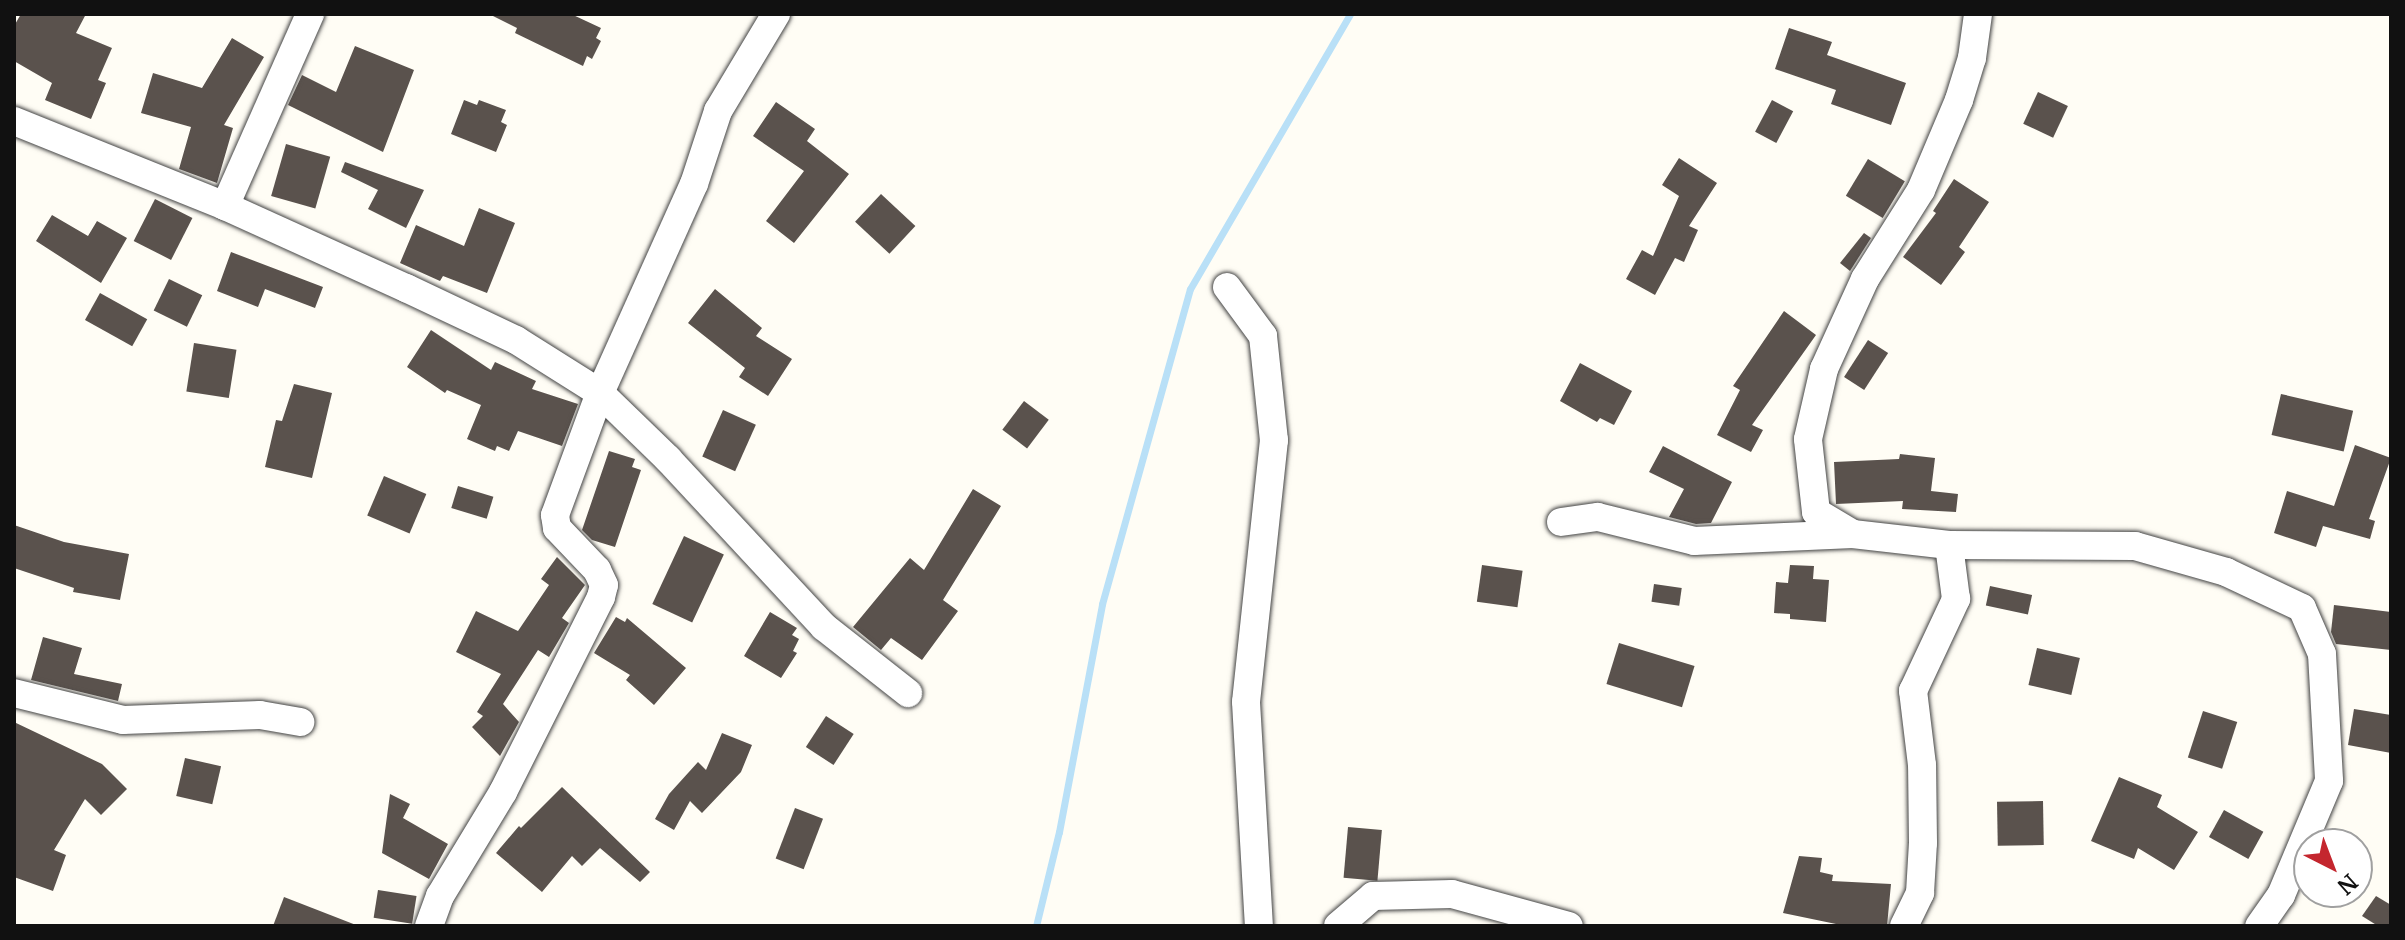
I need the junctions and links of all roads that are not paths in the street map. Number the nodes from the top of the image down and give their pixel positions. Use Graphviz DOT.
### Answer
graph roads {
  1 [pos="310,14"];
  2 [pos="776,14"];
  3 [pos="1978,14"];
  4 [pos="14,121"];
  5 [pos="225,206"];
  6 [pos="1227,287"];
  7 [pos="600,393"];
  8 [pos="1561,522"];
  9 [pos="1853,534"];
  10 [pos="1949,545"];
  11 [pos="14,693"];
  12 [pos="908,693"];
  13 [pos="300,722"];
  14 [pos="429,926"];
  15 [pos="1259,926"];
  16 [pos="1338,926"];
  17 [pos="1569,926"];
  18 [pos="1904,926"];
  19 [pos="2259,926"];
  1 -- 5 [label="street"];
  2 -- 7 [label="street"];
  3 -- 9 [label="street"];
  4 -- 5 [label="street"];
  5 -- 7 [label="street"];
  6 -- 15 [label="street"];
  7 -- 12 [label="street"];
  7 -- 14 [label="street"];
  8 -- 9 [label="street"];
  9 -- 10 [label="street"];
  10 -- 18 [label="street"];
  10 -- 19 [label="street"];
  11 -- 13 [label="street"];
  16 -- 17 [label="street"];
}
